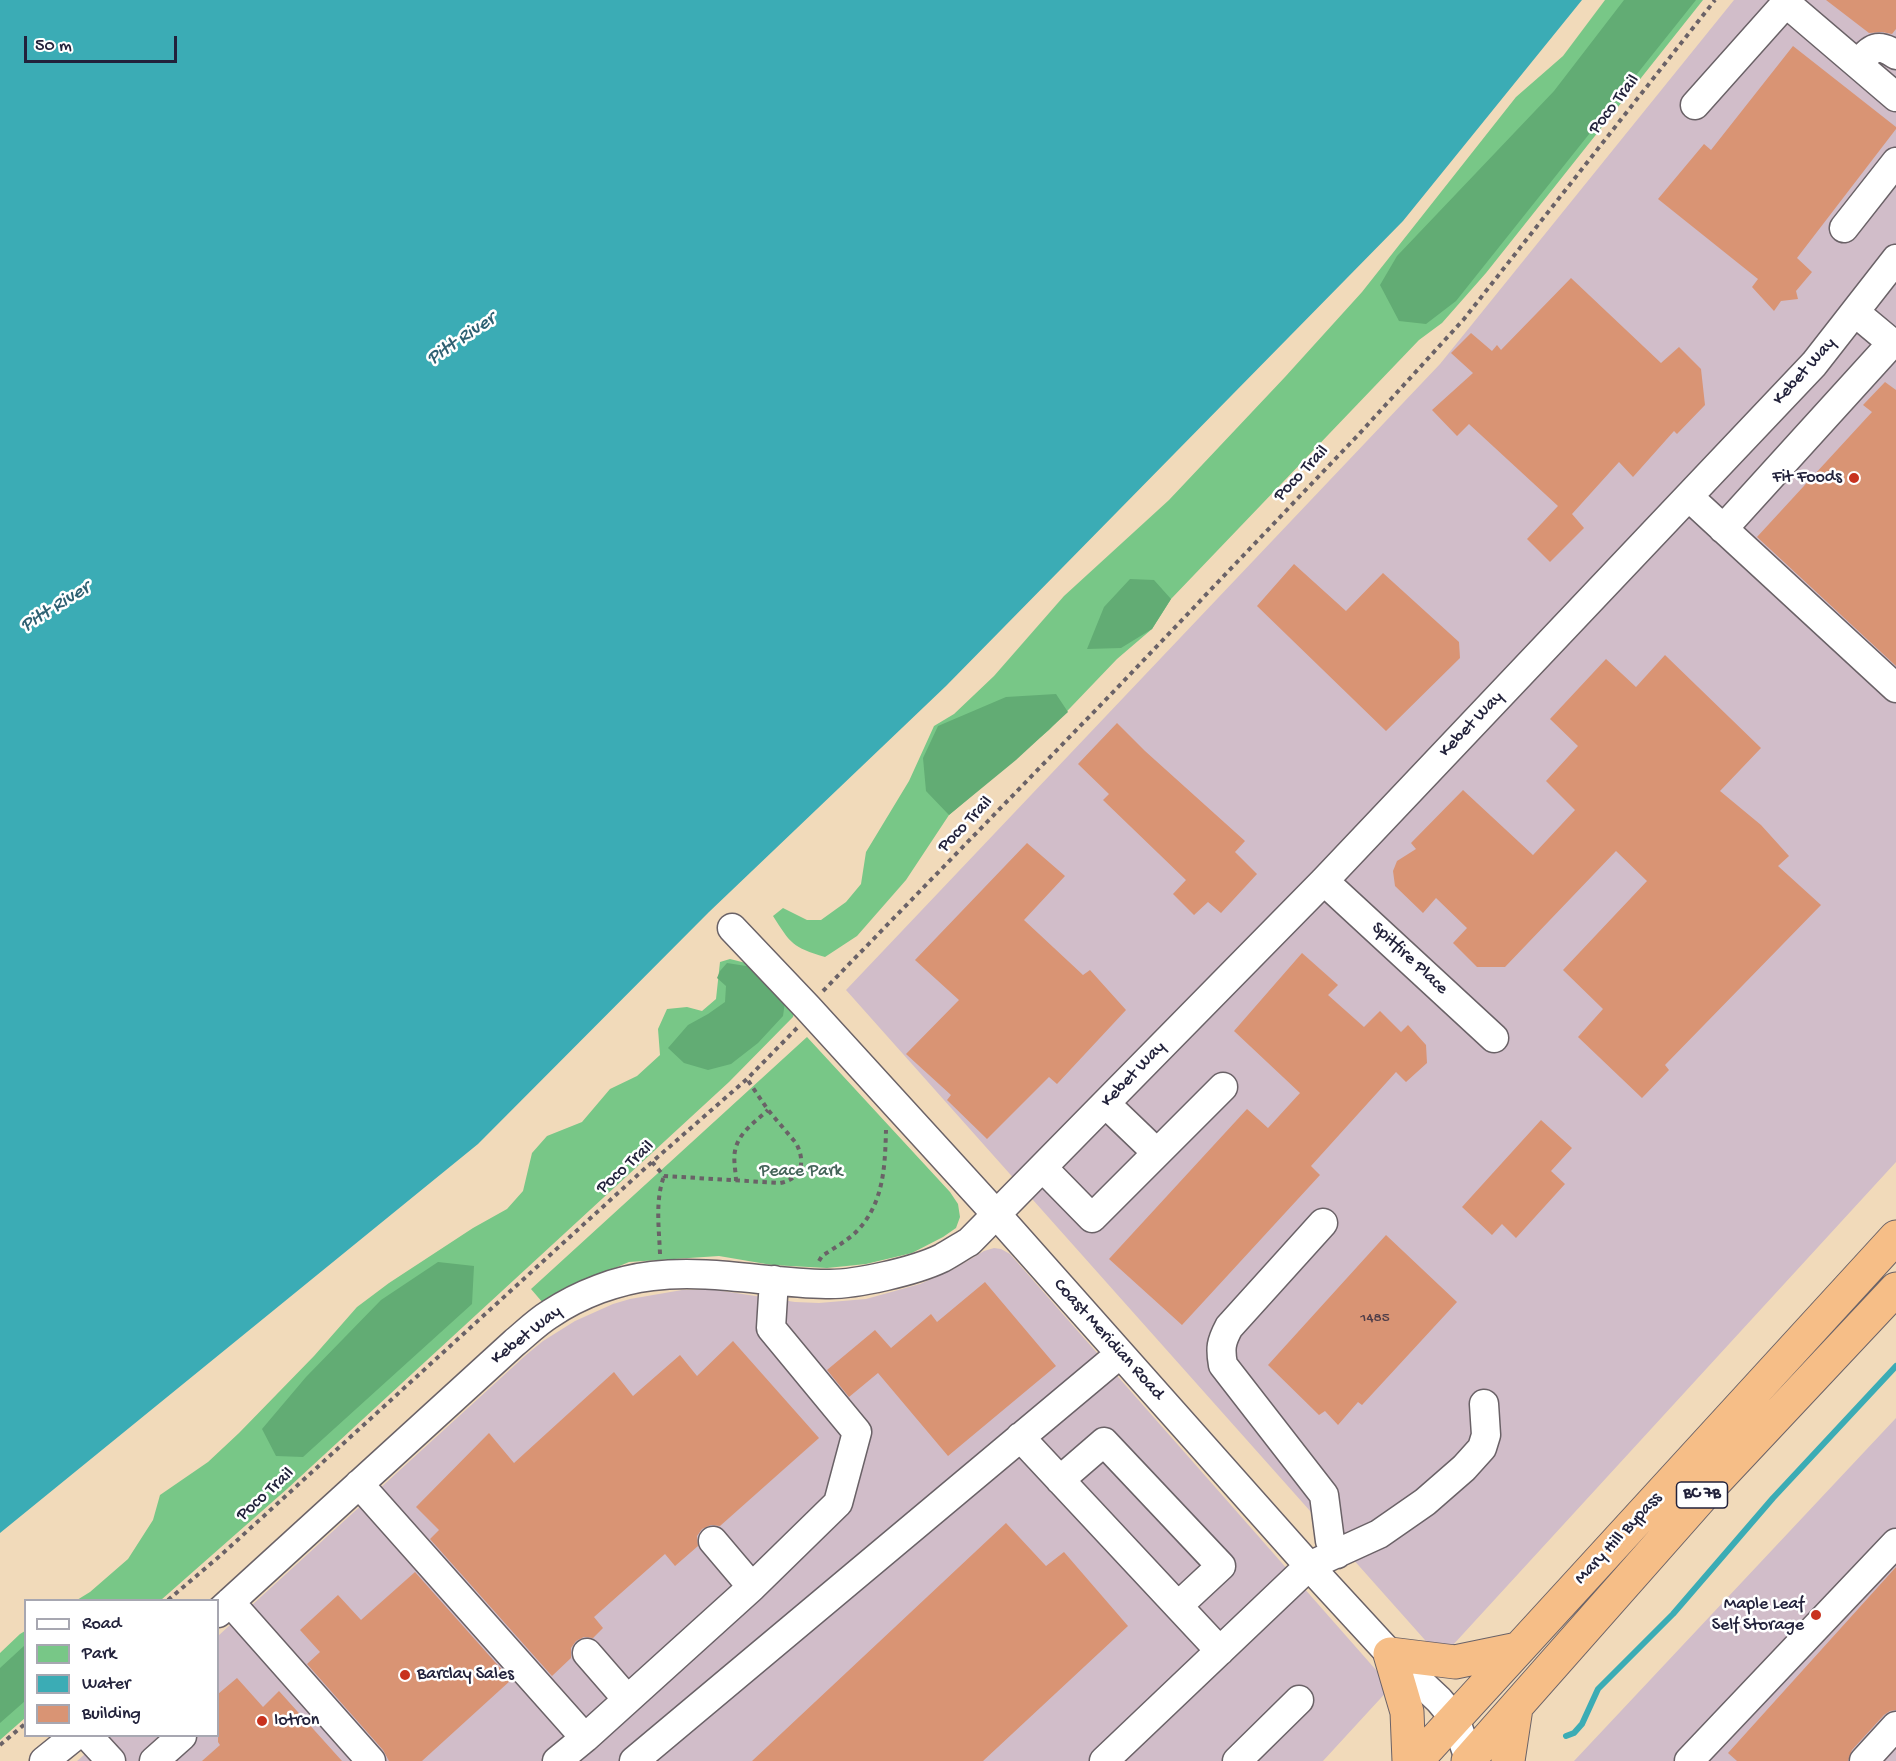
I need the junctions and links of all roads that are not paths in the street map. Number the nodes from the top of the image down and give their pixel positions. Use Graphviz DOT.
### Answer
graph roads {
  1 [pos="1787,2"];
  2 [pos="1896,56"];
  3 [pos="1859,63"];
  4 [pos="1896,97"];
  5 [pos="1695,105"];
  6 [pos="1896,162"];
  7 [pos="1844,228"];
  8 [pos="1896,259"];
  9 [pos="1856,313"];
  10 [pos="1814,364"];
  11 [pos="1844,393"];
  12 [pos="1689,497"];
  13 [pos="1724,529"];
  14 [pos="1896,688"];
  15 [pos="1324,881"];
  16 [pos="732,928"];
  17 [pos="1494,1038"];
  18 [pos="1223,1088"];
  19 [pos="1106,1104"];
  20 [pos="1157,1153"];
  21 [pos="1043,1168"];
  22 [pos="997,1215"];
  23 [pos="1323,1224"];
  24 [pos="1896,1237"];
  25 [pos="774,1280"];
  26 [pos="1896,1289"];
  27 [pos="1120,1354"];
  28 [pos="1484,1404"];
  29 [pos="1020,1437"];
  30 [pos="1060,1480"];
  31 [pos="359,1484"];
  32 [pos="713,1541"];
  33 [pos="1896,1543"];
  34 [pos="1337,1554"];
  35 [pos="1309,1566"];
  36 [pos="752,1587"];
  37 [pos="1178,1606"];
  38 [pos="224,1607"];
  39 [pos="1518,1649"];
  40 [pos="1220,1651"];
  41 [pos="586,1653"];
  42 [pos="1390,1654"];
  43 [pos="627,1699"];
  44 [pos="1299,1700"];
  45 [pos="1516,1708"];
  46 [pos="1455,1719"];
  47 [pos="1896,1726"];
  48 [pos="74,1737"];
  49 [pos="89,1737"];
  50 [pos="181,1737"];
  51 [pos="585,1738"];
  52 [pos="1702,1756"];
  53 [pos="1469,1760"];
  54 [pos="44,1761"];
  55 [pos="111,1761"];
  56 [pos="154,1761"];
  57 [pos="371,1761"];
  58 [pos="556,1761"];
  59 [pos="634,1761"];
  60 [pos="1104,1761"];
  61 [pos="1237,1761"];
  62 [pos="1409,1761"];
  63 [pos="1416,1761"];
  64 [pos="1508,1761"];
  65 [pos="1864,1761"];
  1 -- 3 [label="street"];
  1 -- 5 [label="street"];
  2 -- 3 [label="street"];
  3 -- 4 [label="street"];
  6 -- 7 [label="street"];
  8 -- 9 [label="street, Kebet Way"];
  9 -- 10 [label="street, Kebet Way"];
  9 -- 11 [label="street"];
  10 -- 11 [label="street"];
  10 -- 12 [label="street, Kebet Way"];
  11 -- 13 [label="street"];
  12 -- 13 [label="street"];
  12 -- 15 [label="street, Kebet Way"];
  13 -- 14 [label="street"];
  15 -- 17 [label="street, Spitfire Place"];
  15 -- 19 [label="street, Kebet Way"];
  16 -- 22 [label="street, Coast Meridian Road"];
  18 -- 20 [label="street"];
  19 -- 20 [label="street"];
  19 -- 21 [label="street, Kebet Way"];
  20 -- 21 [label="street"];
  21 -- 22 [label="street, Kebet Way"];
  22 -- 25 [label="street, Kebet Way"];
  22 -- 27 [label="street, Coast Meridian Road"];
  23 -- 34 [label="street"];
  24 -- 39 [label="highway, Mary Hill Bypass / BC 7B"];
  25 -- 31 [label="street, Kebet Way"];
  25 -- 36 [label="street"];
  26 -- 45 [label="highway, Mary Hill Bypass / BC 7B"];
  27 -- 29 [label="street"];
  27 -- 35 [label="street, Coast Meridian Road"];
  28 -- 34 [label="street"];
  29 -- 30 [label="street"];
  29 -- 59 [label="street"];
  30 -- 37 [label="street"];
  30 -- 37 [label="street"];
  31 -- 38 [label="street, Kebet Way"];
  31 -- 51 [label="street"];
  32 -- 36 [label="street"];
  33 -- 52 [label="street"];
  34 -- 35 [label="street"];
  35 -- 40 [label="street"];
  35 -- 42 [label="street, Coast Meridian Road"];
  36 -- 43 [label="street"];
  37 -- 40 [label="street"];
  38 -- 57 [label="street"];
  39 -- 42 [label="highway"];
  39 -- 46 [label="highway, Mary Hill Bypass / BC 7B"];
  40 -- 60 [label="street"];
  41 -- 43 [label="street"];
  42 -- 46 [label="street, Coast Meridian Road"];
  42 -- 62 [label="highway"];
  43 -- 51 [label="street"];
  44 -- 61 [label="street"];
  45 -- 53 [label="highway, Mary Hill Bypass / BC 7B"];
  45 -- 64 [label="highway"];
  46 -- 53 [label="street, Coast Meridian Road"];
  46 -- 63 [label="highway, Mary Hill Bypass / BC 7B"];
  47 -- 65 [label="street"];
  48 -- 54 [label="street"];
  49 -- 55 [label="street"];
  50 -- 56 [label="street"];
  51 -- 58 [label="street"];
}
